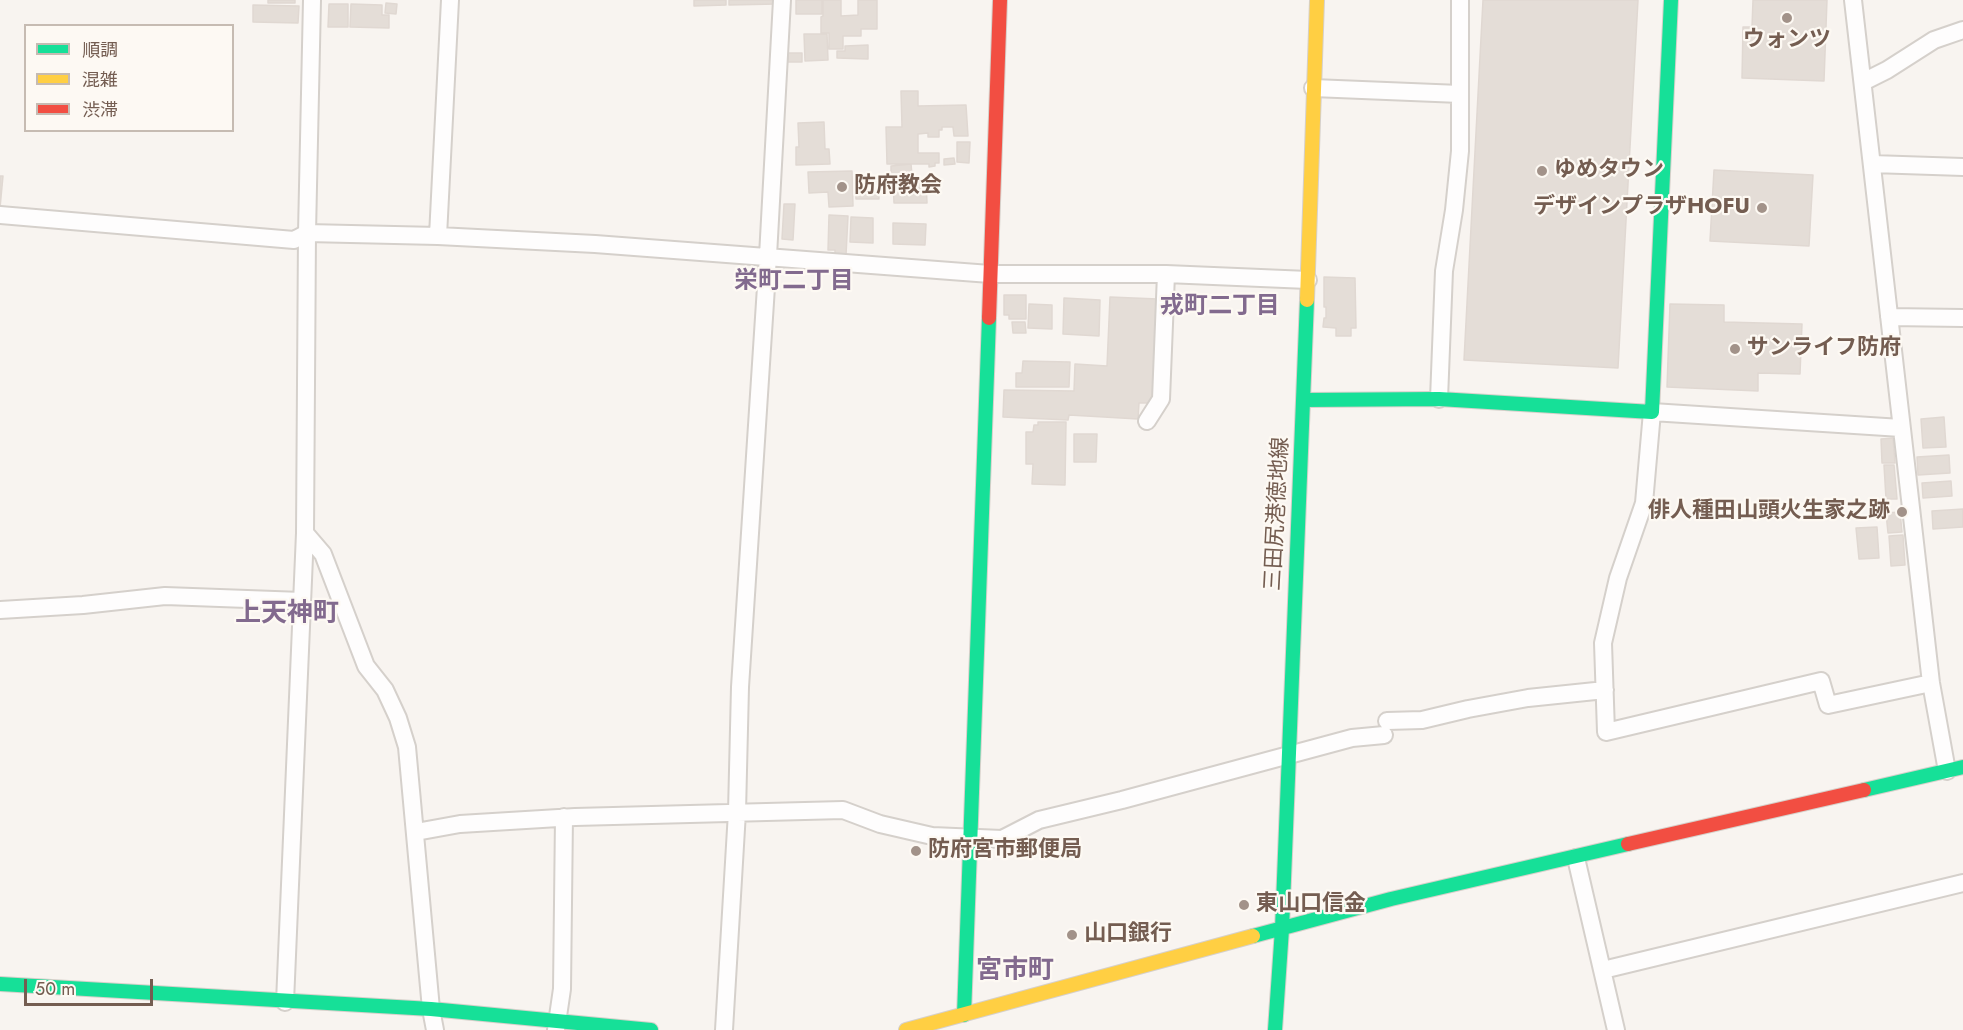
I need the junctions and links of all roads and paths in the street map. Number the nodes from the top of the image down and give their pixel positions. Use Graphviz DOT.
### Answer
graph roads {
  1 [pos="312,0"];
  2 [pos="450,0"];
  3 [pos="782,0"];
  4 [pos="1000,0"];
  5 [pos="1317,0"];
  6 [pos="1460,0"];
  7 [pos="1671,0"];
  8 [pos="1853,0"];
  9 [pos="1963,30"];
  10 [pos="1863,82"];
  11 [pos="1313,88"];
  12 [pos="1460,94"];
  13 [pos="1872,164"];
  14 [pos="1963,166"];
  15 [pos="0,215"];
  16 [pos="307,233"];
  17 [pos="438,236"];
  18 [pos="768,256"];
  19 [pos="990,274"];
  20 [pos="1167,274"];
  21 [pos="1308,280"];
  22 [pos="1888,316"];
  23 [pos="1963,318"];
  24 [pos="1439,399"];
  25 [pos="1304,400"];
  26 [pos="1652,412"];
  27 [pos="1147,421"];
  28 [pos="1902,428"];
  29 [pos="305,533"];
  30 [pos="302,601"];
  31 [pos="0,610"];
  32 [pos="1931,683"];
  33 [pos="1605,690"];
  34 [pos="1288,755"];
  35 [pos="1955,769"];
  36 [pos="737,812"];
  37 [pos="564,817"];
  38 [pos="416,832"];
  39 [pos="969,837"];
  40 [pos="1576,858"];
  41 [pos="1963,884"];
  42 [pos="1282,928"];
  43 [pos="1603,970"];
  44 [pos="0,984"];
  45 [pos="285,1002"];
  46 [pos="431,1009"];
  47 [pos="964,1015"];
  48 [pos="556,1026"];
  49 [pos="435,1030"];
  50 [pos="651,1030"];
  51 [pos="724,1030"];
  52 [pos="906,1030"];
  53 [pos="1275,1030"];
  54 [pos="1616,1030"];
  1 -- 16 [label="street"];
  2 -- 17 [label="street"];
  3 -- 18 [label="street"];
  4 -- 19 [label="street"];
  5 -- 11 [label="street, 三田尻港徳地線"];
  6 -- 12 [label="street"];
  7 -- 26 [label="street"];
  8 -- 10 [label="street"];
  9 -- 10 [label="street"];
  10 -- 13 [label="street"];
  11 -- 12 [label="street"];
  11 -- 21 [label="street, 三田尻港徳地線"];
  12 -- 24 [label="street"];
  13 -- 14 [label="street"];
  13 -- 22 [label="street"];
  15 -- 16 [label="street"];
  16 -- 17 [label="street"];
  16 -- 29 [label="street"];
  17 -- 18 [label="street"];
  18 -- 19 [label="street"];
  18 -- 36 [label="street"];
  19 -- 20 [label="street"];
  19 -- 39 [label="street"];
  20 -- 21 [label="street"];
  20 -- 27 [label="street"];
  21 -- 25 [label="street, 三田尻港徳地線"];
  22 -- 23 [label="street"];
  22 -- 28 [label="street"];
  24 -- 25 [label="street"];
  24 -- 26 [label="street"];
  25 -- 34 [label="street, 三田尻港徳地線"];
  26 -- 28 [label="street"];
  26 -- 33 [label="street"];
  28 -- 32 [label="street"];
  29 -- 30 [label="street"];
  29 -- 38 [label="street"];
  30 -- 31 [label="street"];
  30 -- 45 [label="street"];
  32 -- 33 [label="street"];
  32 -- 35 [label="street"];
  33 -- 34 [label="street"];
  34 -- 39 [label="street"];
  34 -- 42 [label="street, 三田尻港徳地線"];
  35 -- 40 [label="street"];
  36 -- 37 [label="street"];
  36 -- 39 [label="street"];
  36 -- 51 [label="street"];
  37 -- 38 [label="street"];
  37 -- 48 [label="street"];
  38 -- 46 [label="street"];
  39 -- 47 [label="street"];
  40 -- 42 [label="street"];
  40 -- 43 [label="street"];
  41 -- 43 [label="street"];
  42 -- 47 [label="street"];
  42 -- 53 [label="street, 三田尻港徳地線"];
  43 -- 54 [label="street"];
  44 -- 45 [label="street"];
  45 -- 46 [label="street"];
  46 -- 48 [label="street"];
  46 -- 49 [label="street"];
  47 -- 52 [label="street"];
  48 -- 50 [label="street"];
}
